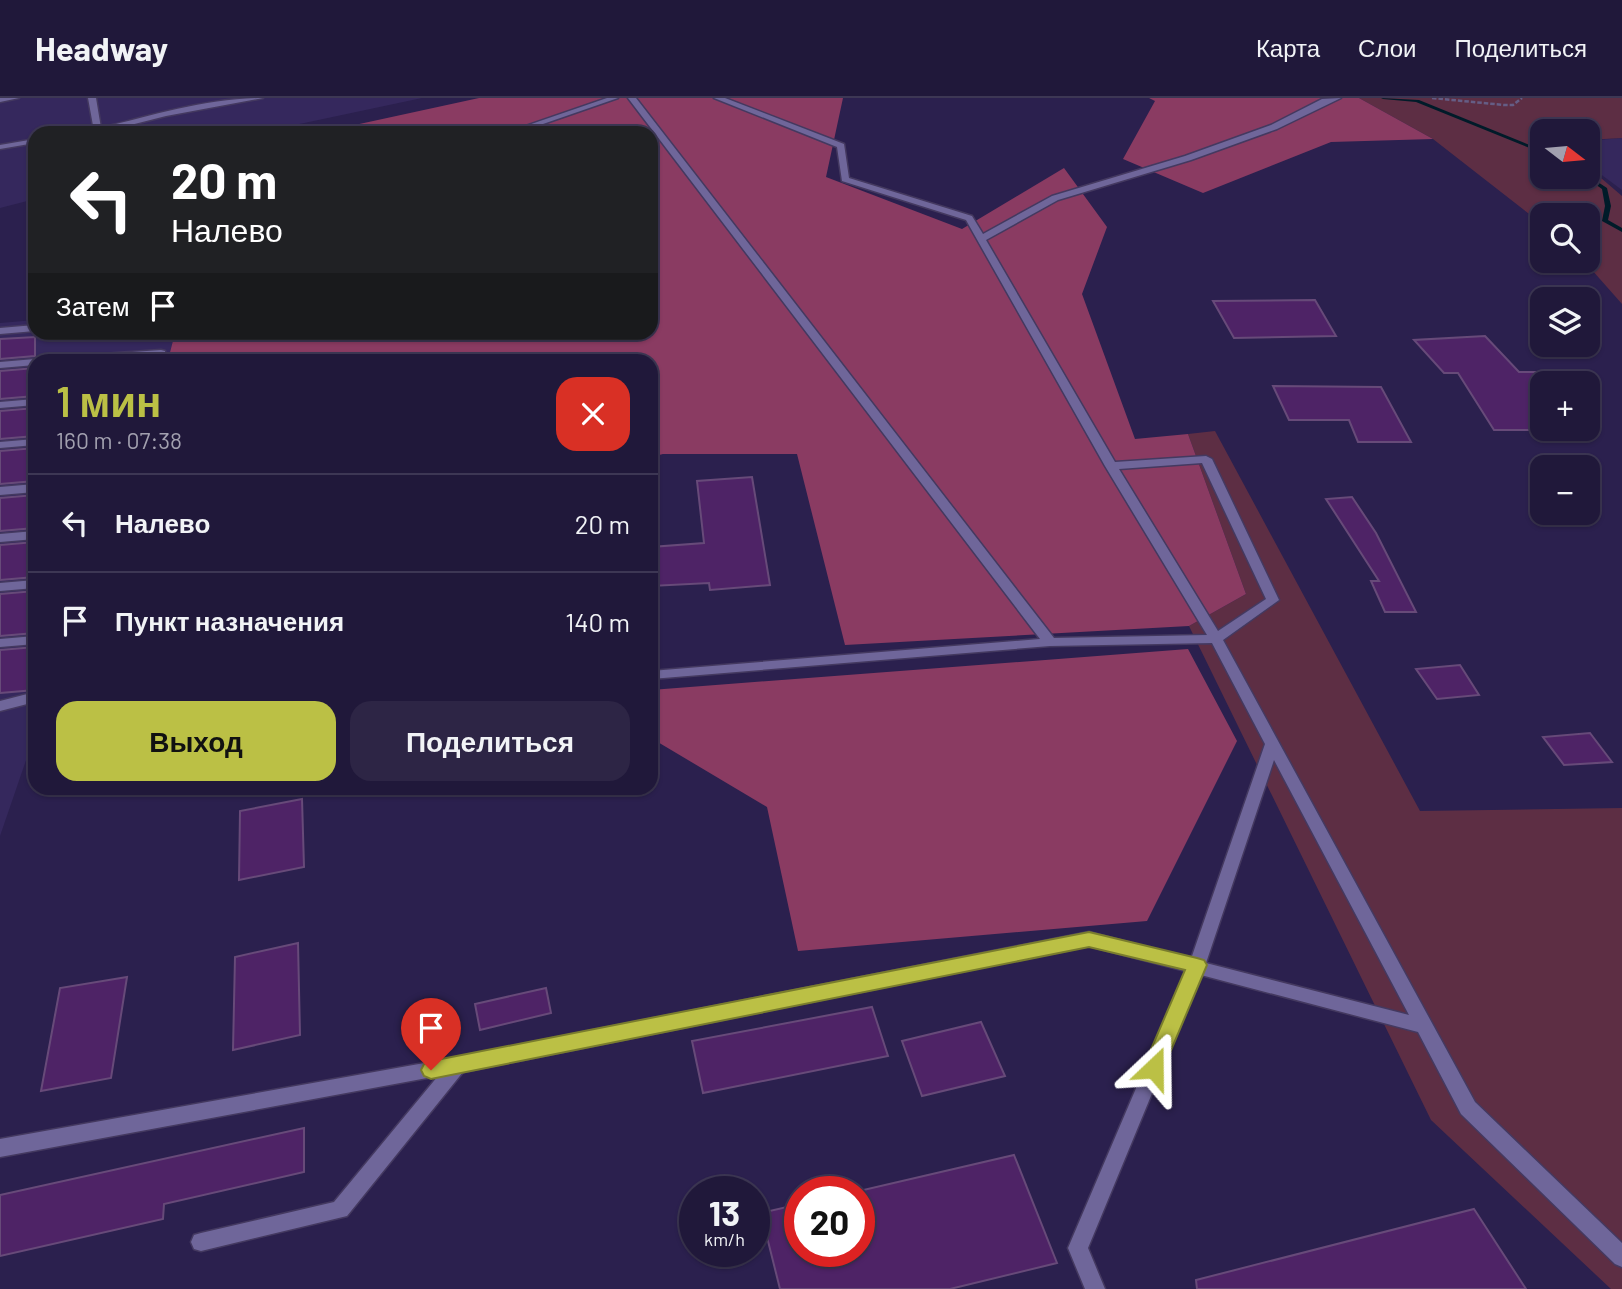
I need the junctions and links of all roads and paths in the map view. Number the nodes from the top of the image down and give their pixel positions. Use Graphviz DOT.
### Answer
graph roads {
  1 [pos="15,98"];
  2 [pos="92,98"];
  3 [pos="258,98"];
  4 [pos="614,98"];
  5 [pos="632,98"];
  6 [pos="718,98"];
  7 [pos="1337,98"];
  8 [pos="1432,98"];
  9 [pos="1522,98"];
  10 [pos="0,100"];
  11 [pos="95,126"];
  12 [pos="116,126"];
  13 [pos="530,126"];
  14 [pos="654,126"];
  15 [pos="658,132"];
  16 [pos="28,142"];
  17 [pos="0,147"];
  18 [pos="981,239"];
  19 [pos="28,329"];
  20 [pos="0,331"];
  21 [pos="161,353"];
  22 [pos="146,354"];
  23 [pos="28,363"];
  24 [pos="0,365"];
  25 [pos="28,403"];
  26 [pos="0,405"];
  27 [pos="28,443"];
  28 [pos="0,445"];
  29 [pos="1111,466"];
  30 [pos="28,489"];
  31 [pos="0,491"];
  32 [pos="28,536"];
  33 [pos="0,538"];
  34 [pos="28,585"];
  35 [pos="0,587"];
  36 [pos="1216,639"];
  37 [pos="28,641"];
  38 [pos="1051,642"];
  39 [pos="0,643"];
  40 [pos="658,674"];
  41 [pos="28,699"];
  42 [pos="0,706"];
  43 [pos="1272,744"];
  44 [pos="1197,965"];
  45 [pos="1424,1026"];
  46 [pos="458,1065"];
  47 [pos="0,1148"];
  48 [pos="201,1242"];
  49 [pos="1622,1256"];
  50 [pos="1095,1289"];
  1 -- 10 [label="lane"];
  2 -- 11 [label="lane"];
  3 -- 12 [label="lane"];
  4 -- 13 [label="lane"];
  5 -- 14 [label="lane"];
  6 -- 18 [label="lane"];
  7 -- 18 [label="lane"];
  8 -- 9 [label="path"];
  15 -- 38 [label="lane"];
  16 -- 17 [label="lane"];
  18 -- 29 [label="lane"];
  19 -- 20 [label="lane"];
  21 -- 22 [label="lane"];
  23 -- 24 [label="lane"];
  25 -- 26 [label="lane"];
  27 -- 28 [label="lane"];
  29 -- 36 [label="lane"];
  29 -- 36 [label="lane"];
  30 -- 31 [label="lane"];
  32 -- 33 [label="lane"];
  34 -- 35 [label="lane"];
  36 -- 38 [label="lane"];
  36 -- 43 [label="lane"];
  37 -- 39 [label="lane"];
  38 -- 40 [label="lane"];
  41 -- 42 [label="lane"];
  43 -- 44 [label="lane"];
  43 -- 45 [label="lane"];
  44 -- 45 [label="lane"];
  44 -- 46 [label="lane"];
  44 -- 50 [label="lane"];
  45 -- 49 [label="lane"];
  46 -- 47 [label="lane"];
  46 -- 48 [label="lane"];
}
